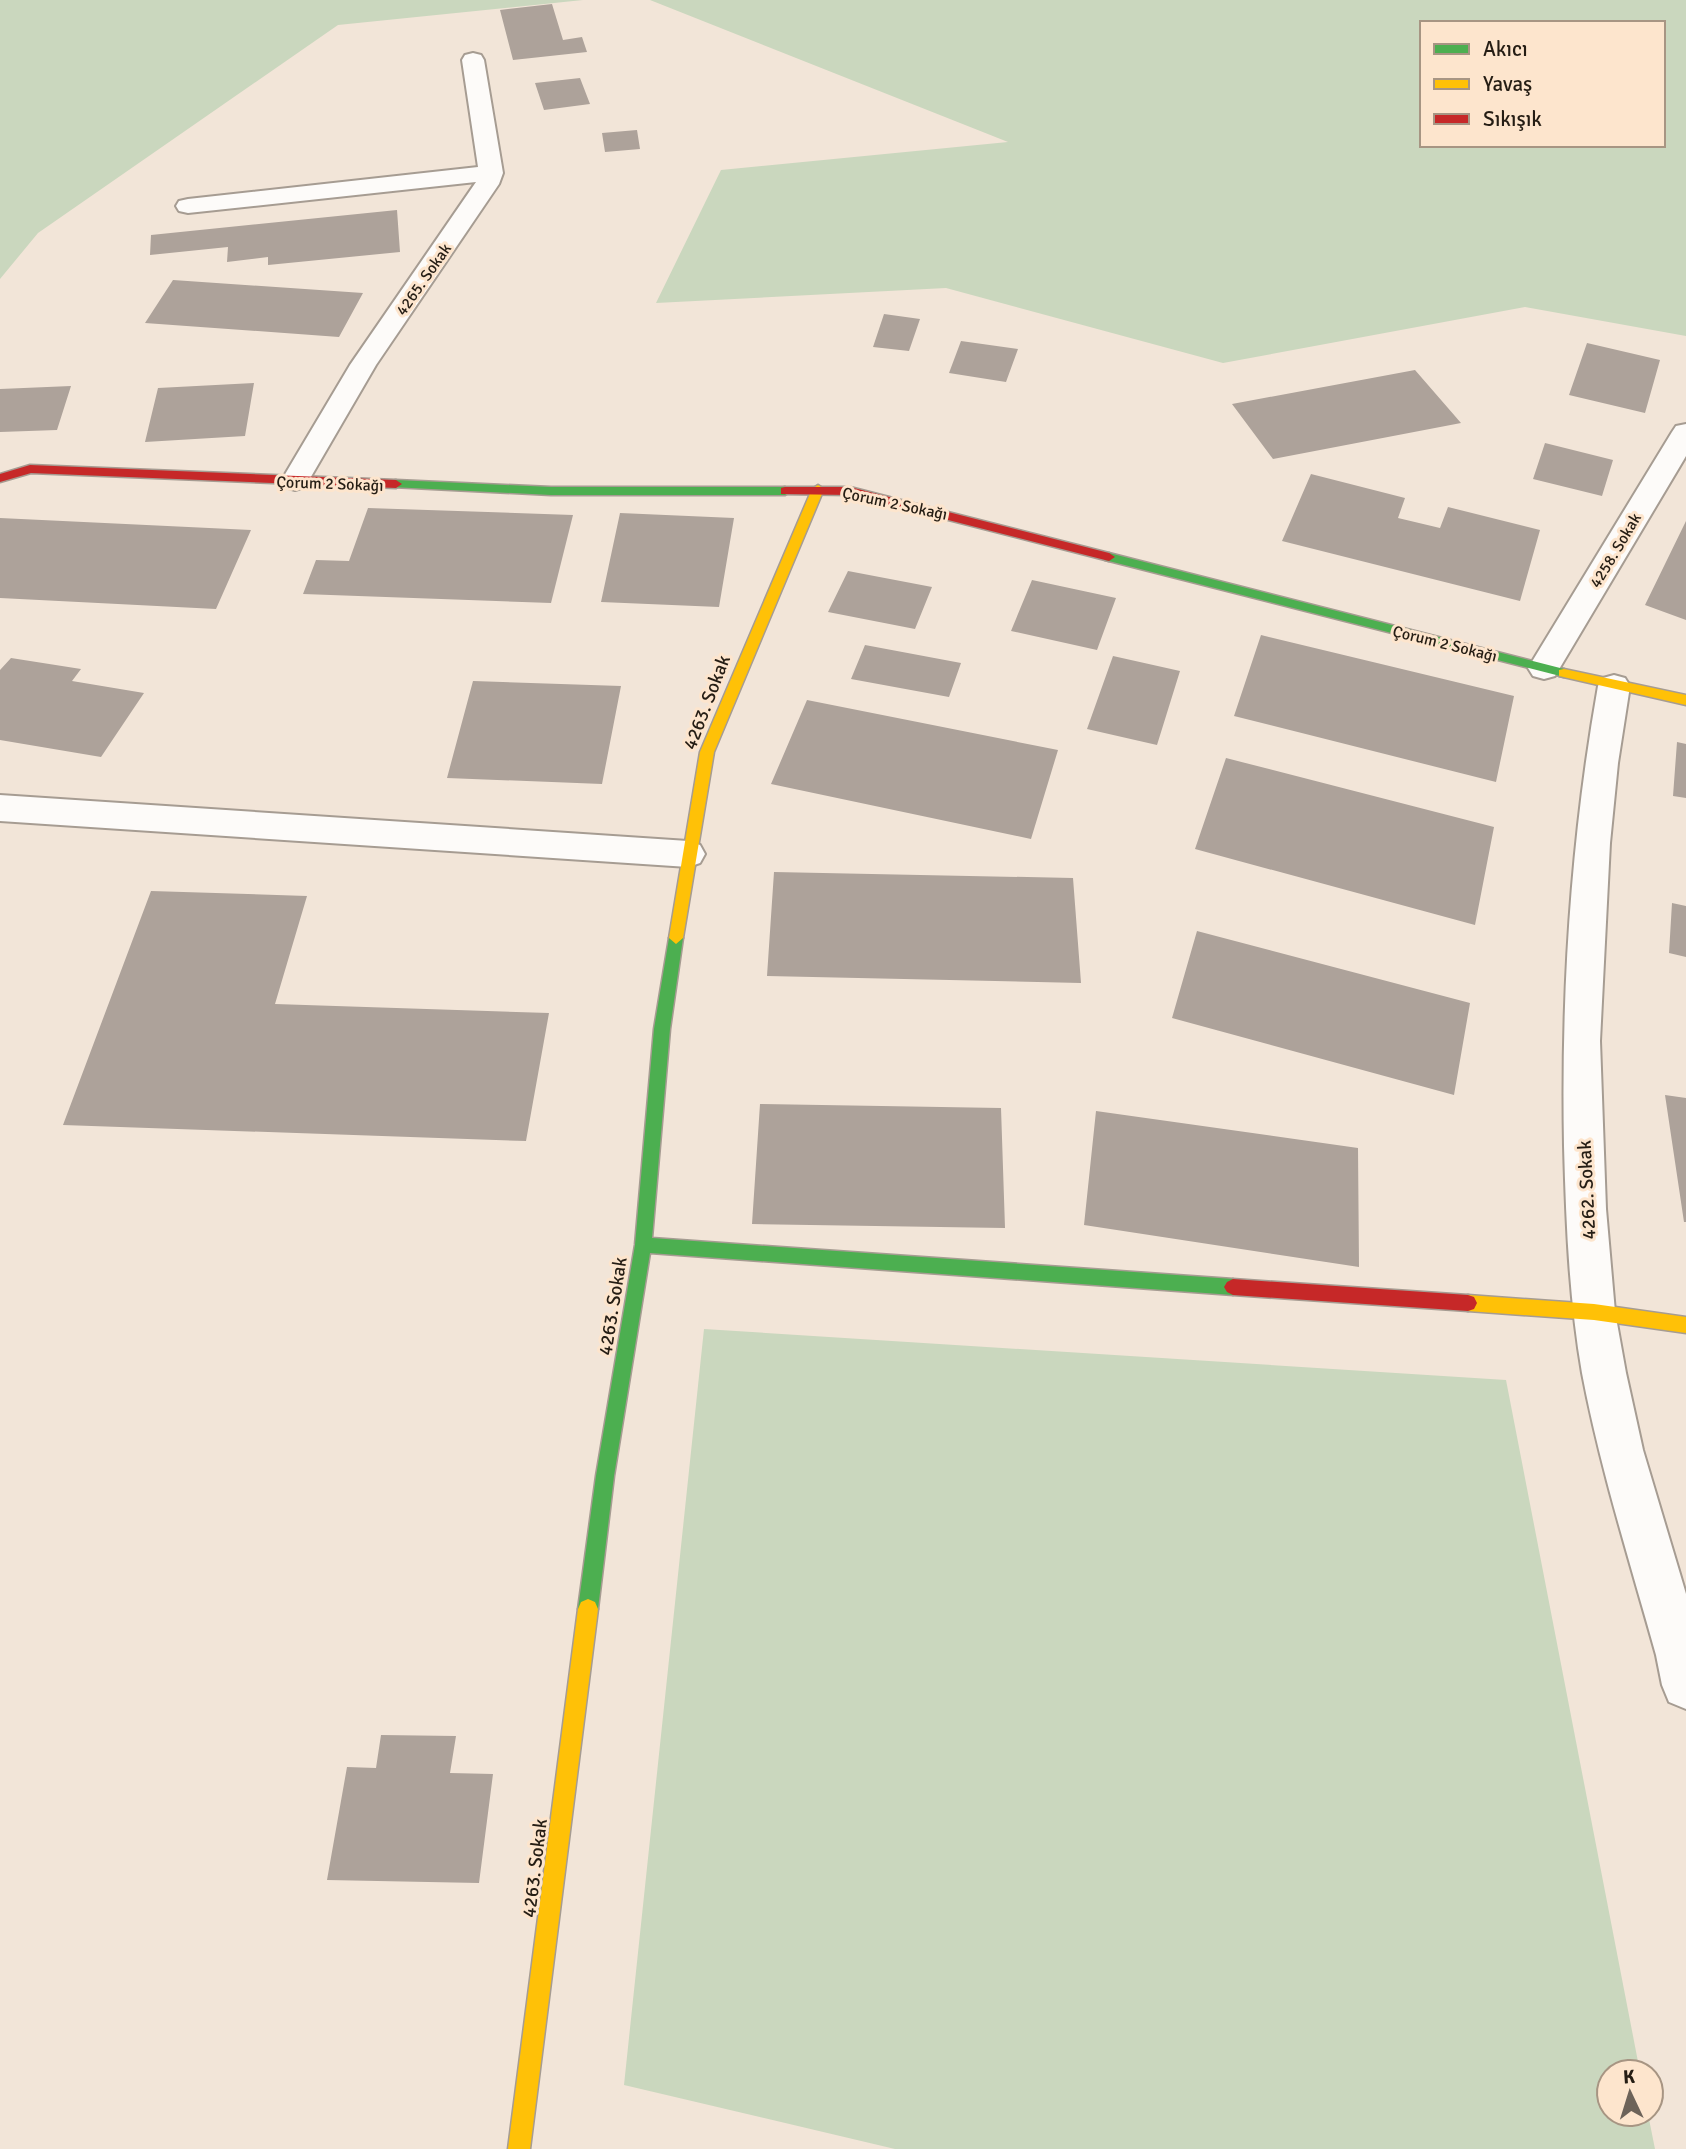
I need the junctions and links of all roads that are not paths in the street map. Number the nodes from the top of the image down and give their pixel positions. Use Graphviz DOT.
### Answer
graph roads {
  1 [pos="473,60"];
  2 [pos="491,173"];
  3 [pos="188,206"];
  4 [pos="1686,432"];
  5 [pos="0,478"];
  6 [pos="295,481"];
  7 [pos="818,489"];
  8 [pos="1544,668"];
  9 [pos="1614,686"];
  10 [pos="1686,700"];
  11 [pos="0,808"];
  12 [pos="688,854"];
  13 [pos="643,1245"];
  14 [pos="1594,1312"];
  15 [pos="1686,1325"];
  16 [pos="1686,1685"];
  17 [pos="519,2149"];
  1 -- 2 [label="street"];
  2 -- 3 [label="street"];
  2 -- 6 [label="street, 4265. Sokak"];
  4 -- 8 [label="street, 4258. Sokak"];
  5 -- 6 [label="street, Çorum 2 Sokağı"];
  6 -- 7 [label="street, Çorum 2 Sokağı"];
  7 -- 8 [label="street, Çorum 2 Sokağı"];
  7 -- 12 [label="street, 4263. Sokak"];
  8 -- 9 [label="street, Çorum 2 Sokağı"];
  9 -- 10 [label="street, Çorum 2 Sokağı"];
  9 -- 14 [label="street, 4262. Sokak"];
  11 -- 12 [label="street"];
  12 -- 13 [label="street, 4263. Sokak"];
  13 -- 14 [label="street"];
  13 -- 17 [label="street, 4263. Sokak"];
  14 -- 15 [label="street"];
  14 -- 16 [label="street, 4262. Sokak"];
}
